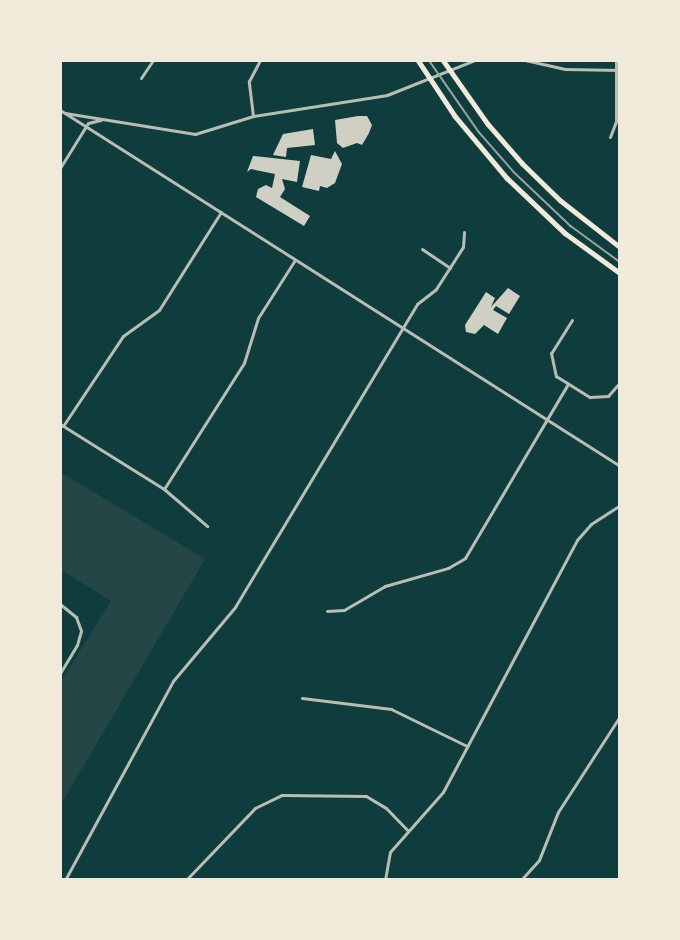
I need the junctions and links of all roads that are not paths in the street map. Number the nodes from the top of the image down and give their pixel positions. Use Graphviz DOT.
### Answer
graph roads {
  1 [pos="153,60"];
  2 [pos="260,60"];
  3 [pos="418,60"];
  4 [pos="443,60"];
  5 [pos="475,60"];
  6 [pos="525,60"];
  7 [pos="616,60"];
  8 [pos="618,70"];
  9 [pos="141,78"];
  10 [pos="61,112"];
  11 [pos="253,116"];
  12 [pos="102,120"];
  13 [pos="618,121"];
  14 [pos="86,127"];
  15 [pos="610,137"];
  16 [pos="60,168"];
  17 [pos="221,212"];
  18 [pos="464,232"];
  19 [pos="620,247"];
  20 [pos="422,249"];
  21 [pos="295,259"];
  22 [pos="450,268"];
  23 [pos="620,273"];
  24 [pos="572,320"];
  25 [pos="402,328"];
  26 [pos="620,382"];
  27 [pos="568,384"];
  28 [pos="547,419"];
  29 [pos="61,425"];
  30 [pos="620,466"];
  31 [pos="164,489"];
  32 [pos="620,505"];
  33 [pos="207,526"];
  34 [pos="60,604"];
  35 [pos="327,611"];
  36 [pos="60,673"];
  37 [pos="302,698"];
  38 [pos="620,716"];
  39 [pos="467,746"];
  40 [pos="408,831"];
  41 [pos="65,880"];
  42 [pos="186,880"];
  43 [pos="385,880"];
  44 [pos="521,880"];
  1 -- 9 [label="street"];
  2 -- 11 [label="street"];
  3 -- 23 [label="highway"];
  4 -- 19 [label="highway"];
  5 -- 11 [label="street"];
  6 -- 8 [label="street"];
  7 -- 8 [label="street"];
  8 -- 13 [label="street"];
  10 -- 12 [label="street"];
  10 -- 14 [label="street"];
  11 -- 12 [label="street"];
  12 -- 14 [label="street"];
  13 -- 15 [label="street"];
  14 -- 16 [label="street"];
  14 -- 17 [label="street"];
  17 -- 21 [label="street"];
  17 -- 29 [label="street"];
  18 -- 22 [label="street"];
  20 -- 22 [label="street"];
  21 -- 25 [label="street"];
  21 -- 31 [label="street"];
  22 -- 25 [label="street"];
  24 -- 27 [label="street"];
  25 -- 28 [label="street"];
  25 -- 41 [label="street"];
  26 -- 27 [label="street"];
  27 -- 28 [label="street"];
  28 -- 30 [label="street"];
  28 -- 35 [label="street"];
  29 -- 31 [label="street"];
  31 -- 33 [label="street"];
  32 -- 39 [label="street"];
  34 -- 36 [label="street"];
  37 -- 39 [label="street"];
  38 -- 44 [label="street"];
  39 -- 40 [label="street"];
  40 -- 42 [label="street"];
  40 -- 43 [label="street"];
}
